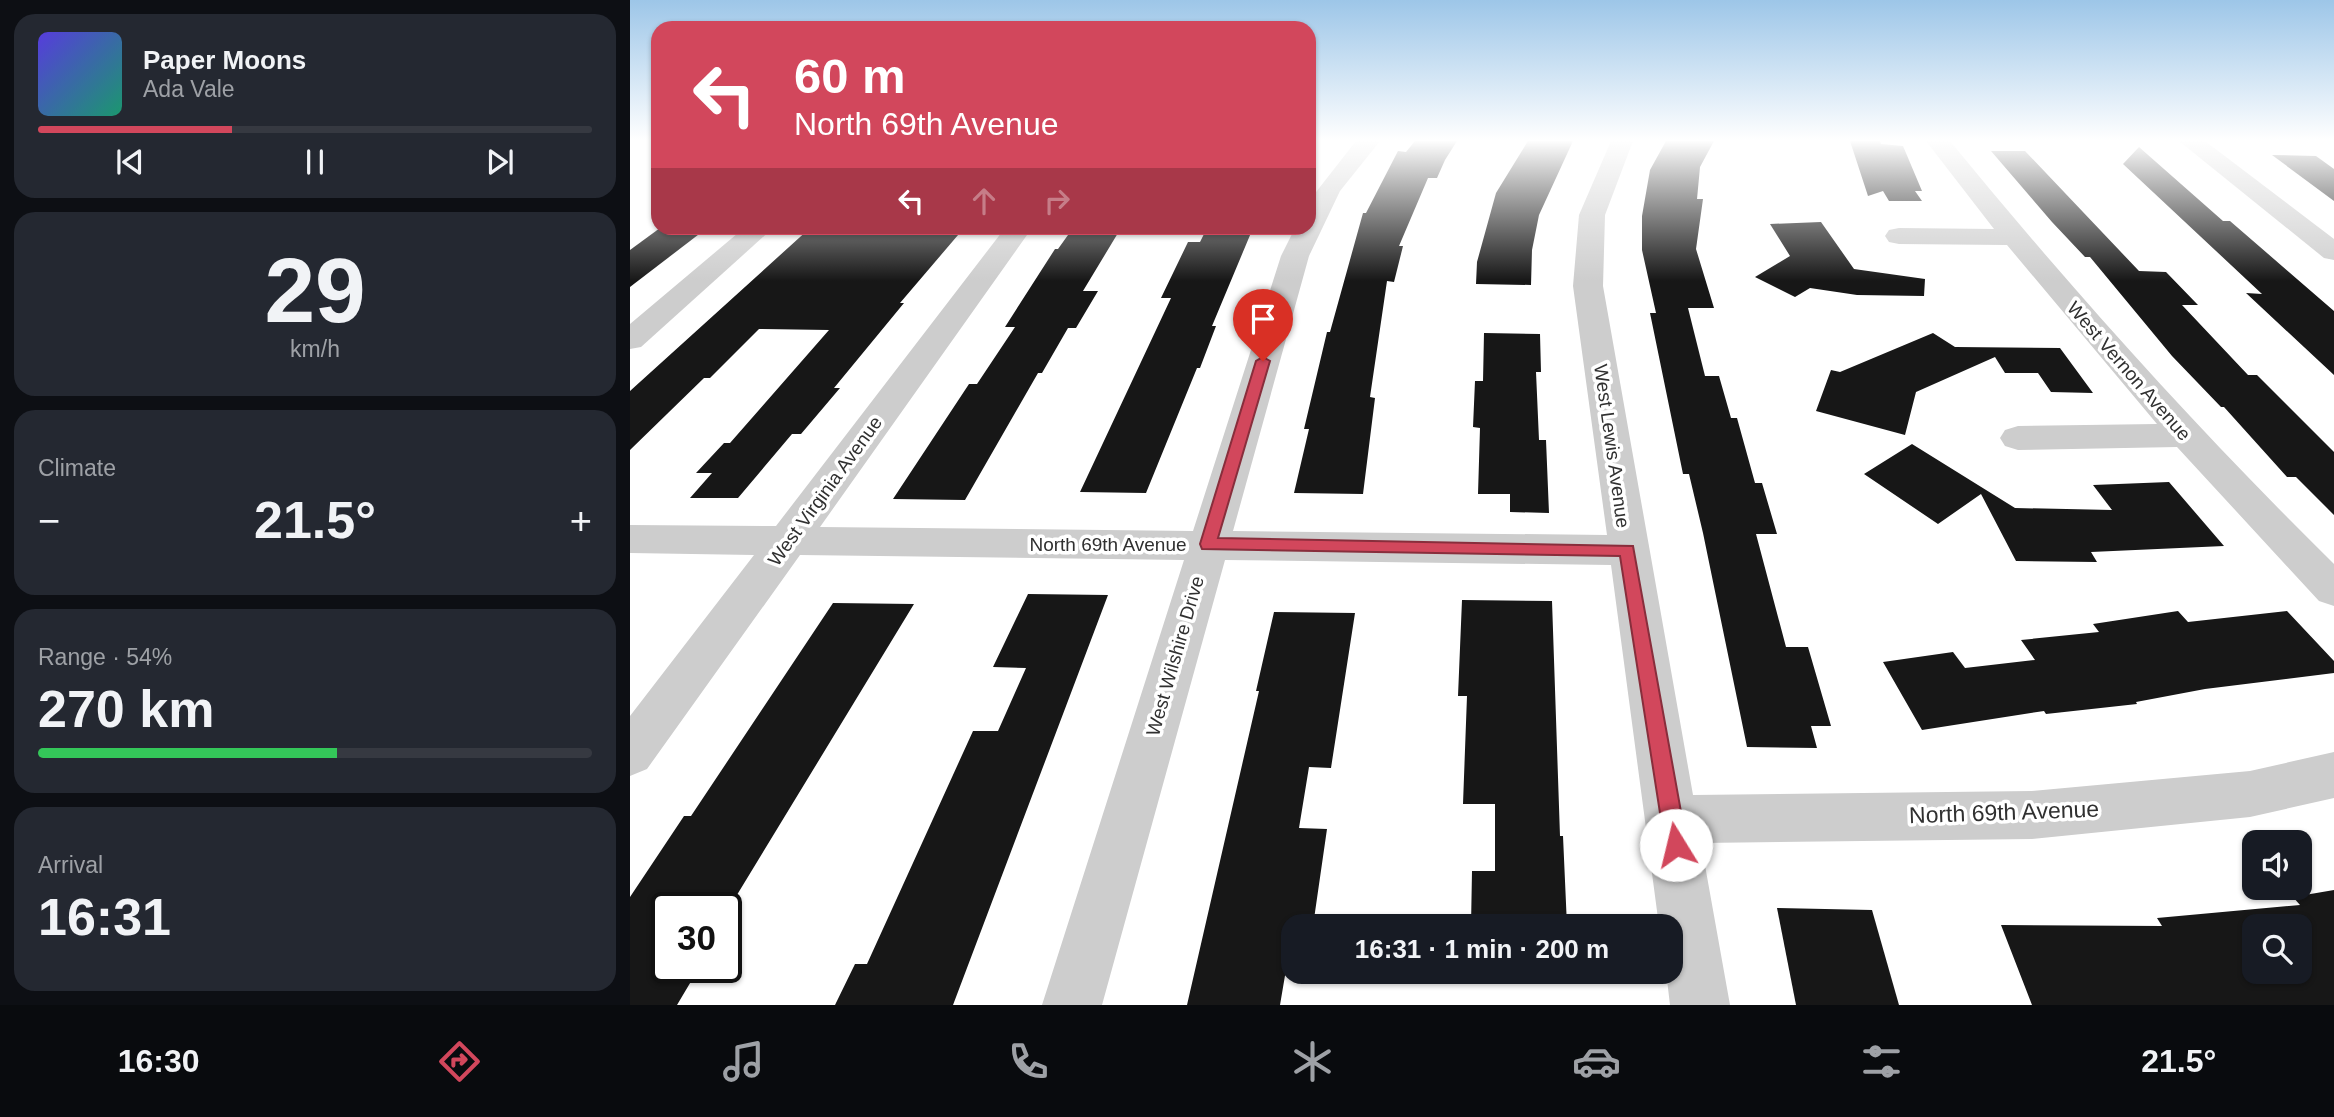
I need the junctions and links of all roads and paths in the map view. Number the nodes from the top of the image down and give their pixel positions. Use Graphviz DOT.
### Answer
graph roads {
  1 [pos="1331,188"];
  2 [pos="1603,188"];
  3 [pos="1975,188"];
  4 [pos="2251,188"];
  5 [pos="1316,210"];
  6 [pos="752,235"];
  7 [pos="1014,235"];
  8 [pos="1304,235"];
  9 [pos="1899,236"];
  10 [pos="2013,237"];
  11 [pos="2334,252"];
  12 [pos="630,340"];
  13 [pos="2184,435"];
  14 [pos="2018,438"];
  15 [pos="630,539"];
  16 [pos="787,542"];
  17 [pos="1208,544"];
  18 [pos="1627,550"];
  19 [pos="2334,590"];
  20 [pos="630,754"];
  21 [pos="2334,775"];
  22 [pos="1672,819"];
  23 [pos="1072,1005"];
  24 [pos="1700,1005"];
  1 -- 5 [label="street, West Wilshire Drive"];
  2 -- 18 [label="street, West Lewis Avenue"];
  3 -- 10 [label="street, West Vernon Avenue"];
  4 -- 11 [label="street"];
  6 -- 12 [label="street"];
  7 -- 16 [label="street, West Virginia Avenue"];
  8 -- 17 [label="street, West Wilshire Drive"];
  9 -- 10 [label="street"];
  10 -- 13 [label="street, West Vernon Avenue"];
  13 -- 14 [label="street"];
  13 -- 19 [label="street, West Vernon Avenue"];
  15 -- 16 [label="street, North 69th Avenue"];
  16 -- 17 [label="street, North 69th Avenue"];
  16 -- 20 [label="street, West Virginia Avenue"];
  17 -- 18 [label="street, North 69th Avenue"];
  17 -- 23 [label="street, West Wilshire Drive"];
  18 -- 22 [label="street, West Lewis Avenue"];
  21 -- 22 [label="street, North 69th Avenue"];
  22 -- 24 [label="street, West Lewis Avenue"];
}
